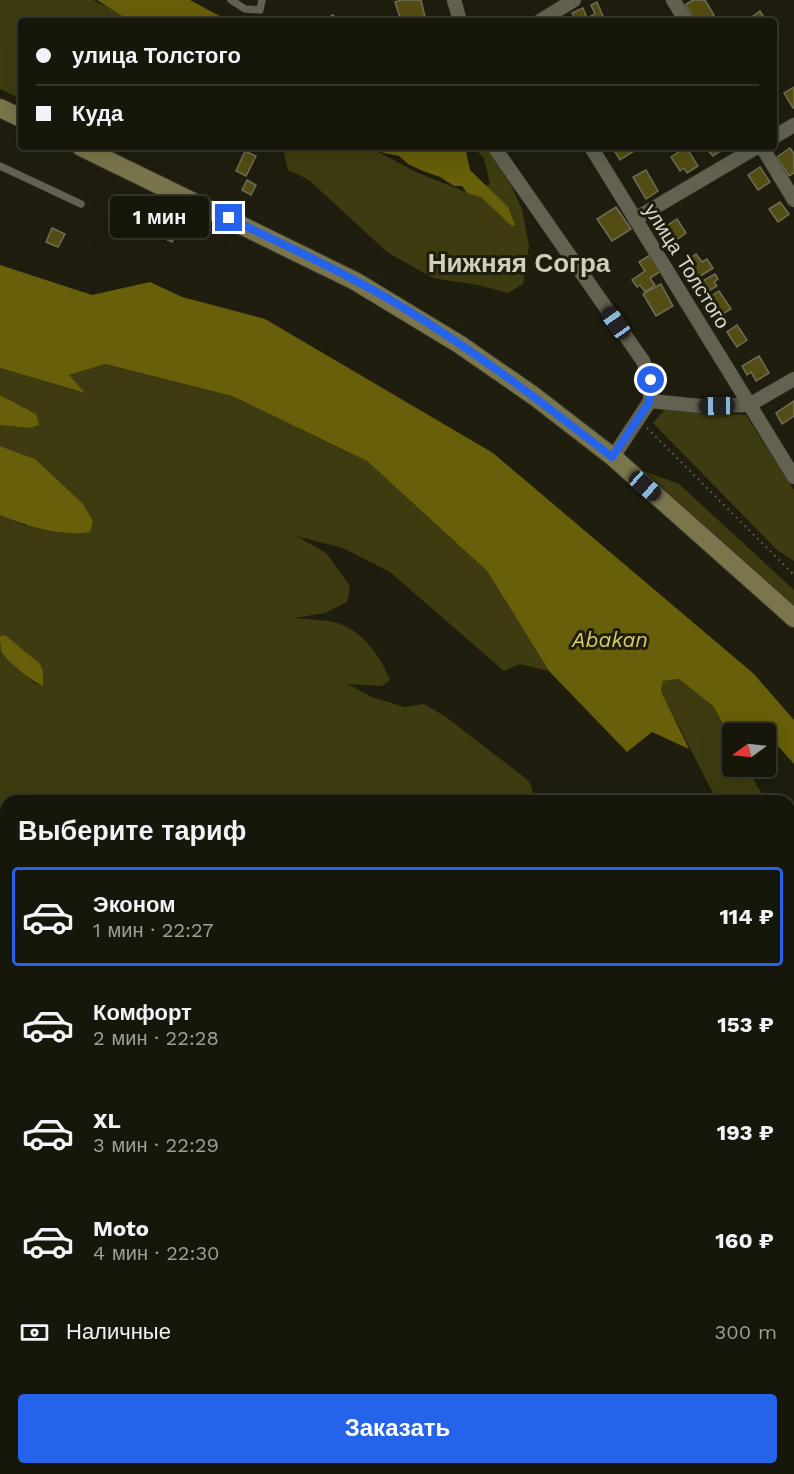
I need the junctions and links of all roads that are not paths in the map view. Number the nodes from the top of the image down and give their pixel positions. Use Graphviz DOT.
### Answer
graph roads {
  1 [pos="231,0"];
  2 [pos="262,0"];
  3 [pos="454,0"];
  4 [pos="574,0"];
  5 [pos="673,0"];
  6 [pos="459,18"];
  7 [pos="545,18"];
  8 [pos="684,18"];
  9 [pos="0,108"];
  10 [pos="18,117"];
  11 [pos="794,125"];
  12 [pos="777,135"];
  13 [pos="87,150"];
  14 [pos="496,150"];
  15 [pos="593,150"];
  16 [pos="752,150"];
  17 [pos="764,150"];
  18 [pos="0,166"];
  19 [pos="794,200"];
  20 [pos="81,204"];
  21 [pos="635,219"];
  22 [pos="794,379"];
  23 [pos="650,401"];
  24 [pos="750,405"];
  25 [pos="612,457"];
  26 [pos="794,477"];
  27 [pos="794,618"];
  1 -- 2 [label="lane"];
  3 -- 6 [label="street"];
  4 -- 7 [label="street"];
  5 -- 8 [label="street"];
  9 -- 10 [label="street"];
  11 -- 12 [label="street"];
  13 -- 25 [label="street"];
  14 -- 23 [label="street"];
  15 -- 21 [label="street, улица Толстого"];
  16 -- 21 [label="street"];
  17 -- 19 [label="street"];
  18 -- 20 [label="lane"];
  21 -- 24 [label="street, улица Толстого"];
  22 -- 24 [label="street"];
  23 -- 24 [label="street"];
  23 -- 25 [label="street"];
  24 -- 26 [label="street, улица Толстого"];
  25 -- 27 [label="street"];
}
